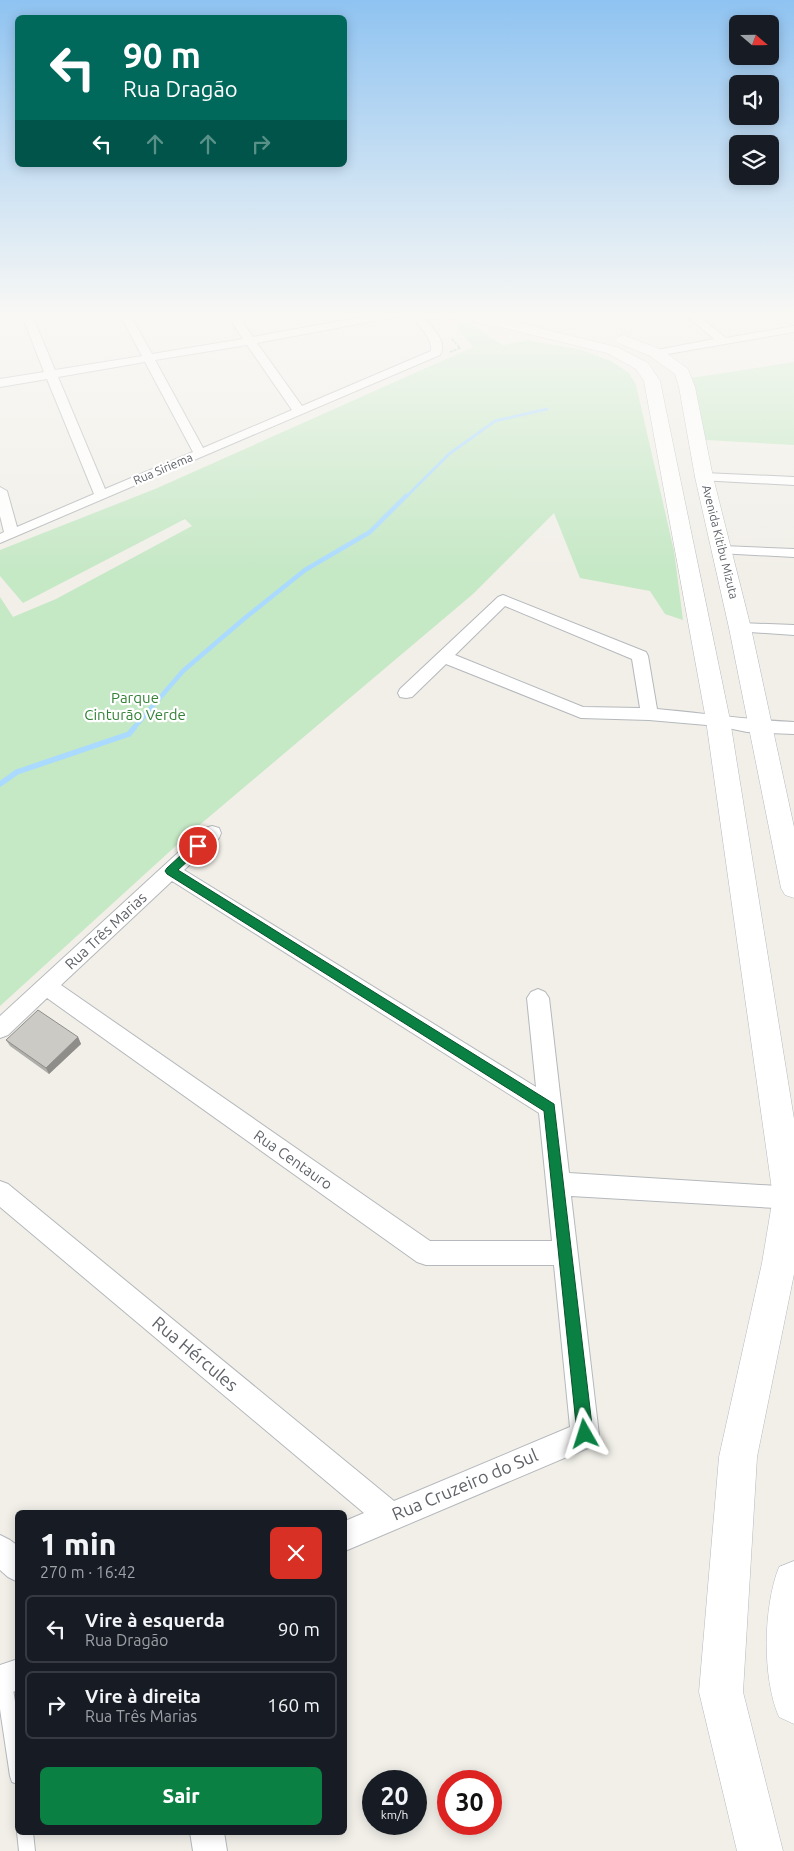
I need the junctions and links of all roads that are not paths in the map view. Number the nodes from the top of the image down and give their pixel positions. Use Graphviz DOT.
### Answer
graph roads {
  1 [pos="61,399"];
  2 [pos="171,399"];
  3 [pos="291,399"];
  4 [pos="325,399"];
  5 [pos="655,399"];
  6 [pos="689,399"];
  7 [pos="299,410"];
  8 [pos="200,453"];
  9 [pos="704,477"];
  10 [pos="794,480"];
  11 [pos="0,491"];
  12 [pos="101,496"];
  13 [pos="6,536"];
  14 [pos="723,550"];
  15 [pos="794,553"];
  16 [pos="740,628"];
  17 [pos="794,630"];
  18 [pos="444,657"];
  19 [pos="406,693"];
  20 [pos="649,714"];
  21 [pos="718,720"];
  22 [pos="760,726"];
  23 [pos="794,728"];
  24 [pos="212,833"];
  25 [pos="790,851"];
  26 [pos="171,871"];
  27 [pos="794,888"];
  28 [pos="46,986"];
  29 [pos="538,998"];
  30 [pos="0,1029"];
  31 [pos="550,1108"];
  32 [pos="558,1184"];
  33 [pos="0,1192"];
  34 [pos="792,1198"];
  35 [pos="565,1252"];
  36 [pos="390,1516"];
  37 [pos="347,1535"];
  38 [pos="0,1550"];
  39 [pos="15,1564"];
  40 [pos="794,1582"];
  41 [pos="7,1678"];
  42 [pos="794,1702"];
  43 [pos="15,1749"];
  44 [pos="25,1835"];
  45 [pos="207,1835"];
  46 [pos="27,1851"];
  47 [pos="210,1851"];
  48 [pos="760,1851"];
  1 -- 12 [label="street"];
  2 -- 8 [label="street"];
  3 -- 7 [label="street"];
  4 -- 7 [label="street, Rua Siriema"];
  5 -- 21 [label="street"];
  6 -- 9 [label="street, Avenida Kitibu Mizuta"];
  7 -- 8 [label="street, Rua Siriema"];
  8 -- 12 [label="street, Rua Siriema"];
  9 -- 10 [label="street"];
  9 -- 14 [label="street, Avenida Kitibu Mizuta"];
  11 -- 13 [label="street"];
  12 -- 13 [label="street, Rua Siriema"];
  14 -- 15 [label="street"];
  14 -- 16 [label="street, Avenida Kitibu Mizuta"];
  16 -- 17 [label="street"];
  16 -- 22 [label="street, Avenida Kitibu Mizuta"];
  18 -- 19 [label="street"];
  18 -- 20 [label="street"];
  18 -- 20 [label="street"];
  20 -- 21 [label="street"];
  21 -- 22 [label="street"];
  21 -- 34 [label="street"];
  22 -- 23 [label="street"];
  22 -- 25 [label="street, Avenida Kitibu Mizuta"];
  24 -- 26 [label="street, Rua Três Marias"];
  25 -- 27 [label="street, Avenida Kitibu Mizuta"];
  26 -- 28 [label="street, Rua Três Marias"];
  26 -- 31 [label="street"];
  28 -- 30 [label="street, Rua Três Marias"];
  28 -- 35 [label="street, Rua Centauro"];
  29 -- 31 [label="street"];
  31 -- 32 [label="street"];
  32 -- 34 [label="street"];
  32 -- 35 [label="street"];
  33 -- 36 [label="street, Rua Hércules"];
  34 -- 48 [label="street"];
  35 -- 36 [label="street, Rua Cruzeiro do Sul"];
  36 -- 37 [label="street, Rua Cruzeiro do Sul"];
  38 -- 39 [label="street"];
  40 -- 42 [label="street"];
  41 -- 43 [label="lane"];
  44 -- 46 [label="lane"];
  45 -- 47 [label="street"];
}
